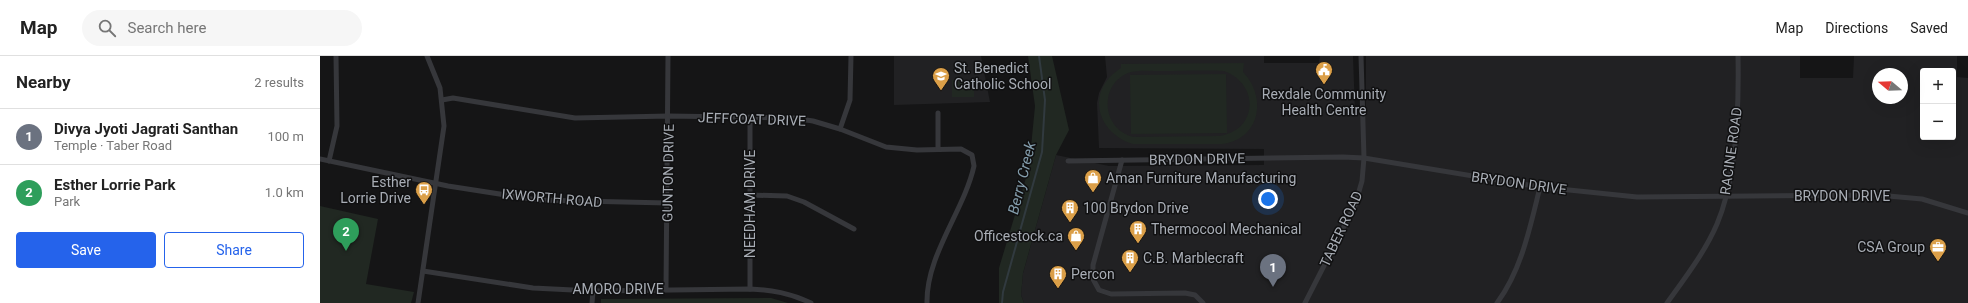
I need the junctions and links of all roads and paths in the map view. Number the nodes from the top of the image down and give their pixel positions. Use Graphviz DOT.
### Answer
graph roads {
  1 [pos="336,56"];
  2 [pos="427,56"];
  3 [pos="668,56"];
  4 [pos="851,56"];
  5 [pos="1361,56"];
  6 [pos="1738,56"];
  7 [pos="442,100"];
  8 [pos="938,113"];
  9 [pos="669,116"];
  10 [pos="750,118"];
  11 [pos="840,129"];
  12 [pos="938,149"];
  13 [pos="1364,158"];
  14 [pos="320,159"];
  15 [pos="1122,160"];
  16 [pos="329,161"];
  17 [pos="1068,161"];
  18 [pos="436,184"];
  19 [pos="1540,187"];
  20 [pos="750,194"];
  21 [pos="1726,197"];
  22 [pos="668,203"];
  23 [pos="1968,213"];
  24 [pos="854,229"];
  25 [pos="423,271"];
  26 [pos="666,289"];
  27 [pos="750,289"];
  28 [pos="593,291"];
  29 [pos="418,303"];
  30 [pos="592,303"];
  31 [pos="811,303"];
  32 [pos="927,303"];
  33 [pos="1203,303"];
  34 [pos="1305,303"];
  35 [pos="1497,303"];
  36 [pos="1667,303"];
  1 -- 16 [label="street"];
  2 -- 7 [label="street"];
  3 -- 9 [label="street, GUNTON DRIVE"];
  4 -- 11 [label="street"];
  5 -- 13 [label="street, TABER ROAD"];
  6 -- 21 [label="street, RACINE ROAD"];
  7 -- 9 [label="street, JEFFCOAT DRIVE"];
  7 -- 18 [label="street"];
  8 -- 12 [label="street"];
  9 -- 10 [label="street, JEFFCOAT DRIVE"];
  9 -- 22 [label="street, GUNTON DRIVE"];
  10 -- 11 [label="street, JEFFCOAT DRIVE"];
  10 -- 20 [label="street, NEEDHAM DRIVE"];
  11 -- 12 [label="street, JEFFCOAT DRIVE"];
  12 -- 32 [label="street, JEFFCOAT DRIVE"];
  13 -- 15 [label="street, BRYDON DRIVE"];
  13 -- 19 [label="street, BRYDON DRIVE"];
  13 -- 34 [label="street, TABER ROAD"];
  14 -- 16 [label="street"];
  15 -- 17 [label="street, BRYDON DRIVE"];
  15 -- 33 [label="street"];
  16 -- 18 [label="street"];
  18 -- 22 [label="street, IXWORTH ROAD"];
  18 -- 25 [label="street"];
  19 -- 21 [label="street, BRYDON DRIVE"];
  19 -- 35 [label="street"];
  20 -- 24 [label="street"];
  20 -- 27 [label="street, NEEDHAM DRIVE"];
  21 -- 23 [label="street, BRYDON DRIVE"];
  21 -- 36 [label="street, RACINE ROAD"];
  22 -- 26 [label="street, GUNTON DRIVE"];
  25 -- 28 [label="street, AMORO DRIVE"];
  25 -- 29 [label="street"];
  26 -- 27 [label="street, AMORO DRIVE"];
  26 -- 28 [label="street, AMORO DRIVE"];
  27 -- 31 [label="street, AMORO DRIVE"];
  28 -- 30 [label="street"];
}
